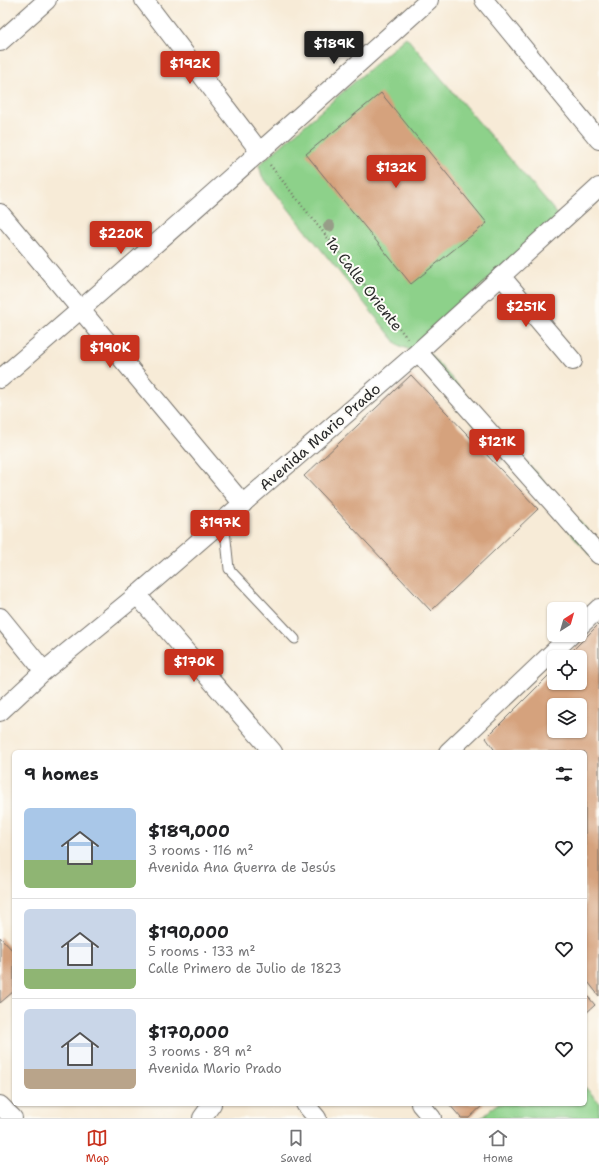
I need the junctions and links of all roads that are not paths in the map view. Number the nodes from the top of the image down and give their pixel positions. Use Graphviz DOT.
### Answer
graph roads {
  1 [pos="47,0"];
  2 [pos="144,0"];
  3 [pos="429,0"];
  4 [pos="484,0"];
  5 [pos="0,42"];
  6 [pos="599,140"];
  7 [pos="260,152"];
  8 [pos="599,187"];
  9 [pos="0,213"];
  10 [pos="501,276"];
  11 [pos="81,310"];
  12 [pos="418,352"];
  13 [pos="573,361"];
  14 [pos="0,379"];
  15 [pos="243,504"];
  16 [pos="224,520"];
  17 [pos="599,555"];
  18 [pos="137,595"];
  19 [pos="599,608"];
  20 [pos="0,617"];
  21 [pos="587,619"];
  22 [pos="295,639"];
  23 [pos="564,642"];
  24 [pos="44,671"];
  25 [pos="0,712"];
  26 [pos="271,750"];
  27 [pos="450,750"];
  28 [pos="0,1105"];
  29 [pos="211,1106"];
  30 [pos="307,1106"];
  31 [pos="422,1106"];
  32 [pos="13,1118"];
  33 [pos="202,1118"];
  34 [pos="317,1118"];
  35 [pos="432,1118"];
  1 -- 5 [label="street"];
  2 -- 7 [label="street"];
  3 -- 7 [label="street"];
  4 -- 6 [label="street"];
  7 -- 11 [label="street"];
  8 -- 10 [label="street, Avenida Mario Prado"];
  9 -- 11 [label="street"];
  10 -- 12 [label="street, Avenida Mario Prado"];
  10 -- 13 [label="street"];
  11 -- 14 [label="street"];
  11 -- 15 [label="street"];
  12 -- 15 [label="street, Avenida Mario Prado"];
  12 -- 17 [label="street"];
  15 -- 16 [label="street, Avenida Mario Prado"];
  16 -- 18 [label="street, Avenida Mario Prado"];
  16 -- 22 [label="lane"];
  18 -- 24 [label="street, Avenida Mario Prado"];
  18 -- 26 [label="street"];
  19 -- 21 [label="street"];
  20 -- 24 [label="street"];
  23 -- 27 [label="street"];
  24 -- 25 [label="street, Avenida Mario Prado"];
  28 -- 32 [label="street"];
  29 -- 33 [label="street"];
  30 -- 34 [label="street"];
  31 -- 35 [label="street"];
}
